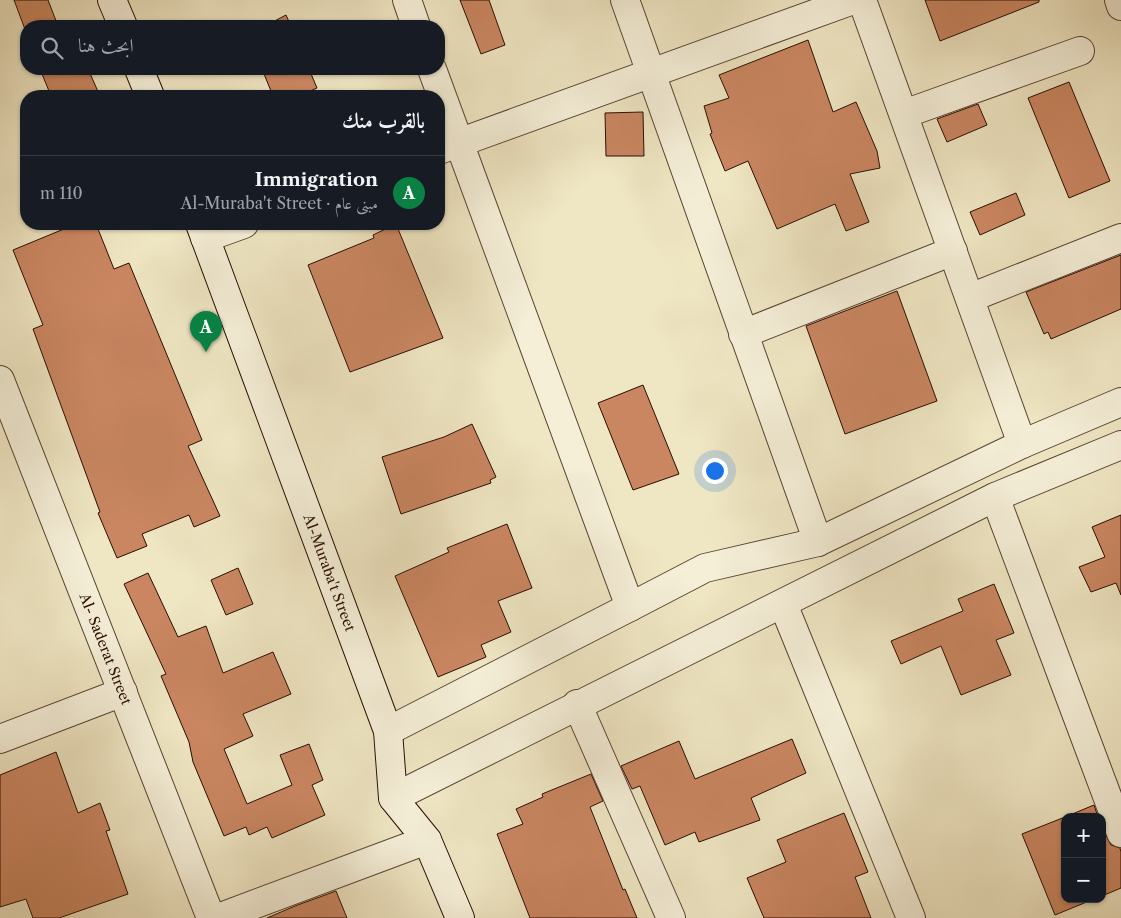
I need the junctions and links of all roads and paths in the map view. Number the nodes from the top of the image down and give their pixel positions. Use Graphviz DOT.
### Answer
graph roads {
  1 [pos="112,0"];
  2 [pos="407,0"];
  3 [pos="625,0"];
  4 [pos="853,0"];
  5 [pos="862,0"];
  6 [pos="1119,0"];
  7 [pos="1121,6"];
  8 [pos="120,20"];
  9 [pos="414,20"];
  10 [pos="1080,51"];
  11 [pos="651,73"];
  12 [pos="141,75"];
  13 [pos="433,75"];
  14 [pos="148,90"];
  15 [pos="437,90"];
  16 [pos="904,114"];
  17 [pos="445,129"];
  18 [pos="449,147"];
  19 [pos="203,231"];
  20 [pos="1121,238"];
  21 [pos="953,251"];
  22 [pos="970,298"];
  23 [pos="743,334"];
  24 [pos="0,380"];
  25 [pos="1121,402"];
  26 [pos="1022,444"];
  27 [pos="1121,445"];
  28 [pos="995,497"];
  29 [pos="818,542"];
  30 [pos="783,604"];
  31 [pos="630,607"];
  32 [pos="123,692"];
  33 [pos="577,704"];
  34 [pos="388,730"];
  35 [pos="0,739"];
  36 [pos="393,798"];
  37 [pos="1121,833"];
  38 [pos="427,840"];
  39 [pos="211,918"];
  40 [pos="218,918"];
  41 [pos="460,918"];
  42 [pos="671,918"];
  43 [pos="911,918"];
  1 -- 8 [label="street"];
  2 -- 9 [label="street"];
  3 -- 11 [label="street"];
  4 -- 11 [label="street"];
  5 -- 16 [label="street"];
  6 -- 7 [label="street"];
  10 -- 16 [label="street"];
  11 -- 18 [label="street"];
  11 -- 23 [label="street"];
  12 -- 14 [label="street"];
  13 -- 15 [label="street"];
  16 -- 21 [label="street"];
  17 -- 18 [label="street"];
  18 -- 31 [label="street"];
  19 -- 34 [label="street, Al-Muraba't Street"];
  20 -- 22 [label="street"];
  21 -- 22 [label="street"];
  21 -- 23 [label="street"];
  22 -- 26 [label="street"];
  23 -- 29 [label="street"];
  24 -- 32 [label="street, Al- Saderat Street"];
  25 -- 26 [label="street"];
  26 -- 29 [label="street"];
  27 -- 28 [label="street"];
  28 -- 30 [label="street"];
  28 -- 37 [label="street"];
  29 -- 31 [label="street"];
  30 -- 33 [label="street"];
  30 -- 43 [label="street"];
  31 -- 34 [label="street"];
  32 -- 35 [label="street"];
  32 -- 39 [label="street, Al- Saderat Street"];
  33 -- 36 [label="street"];
  33 -- 42 [label="street"];
  34 -- 36 [label="street, Al-Muraba't Street"];
  36 -- 38 [label="street"];
  38 -- 40 [label="street"];
  38 -- 41 [label="street"];
}
